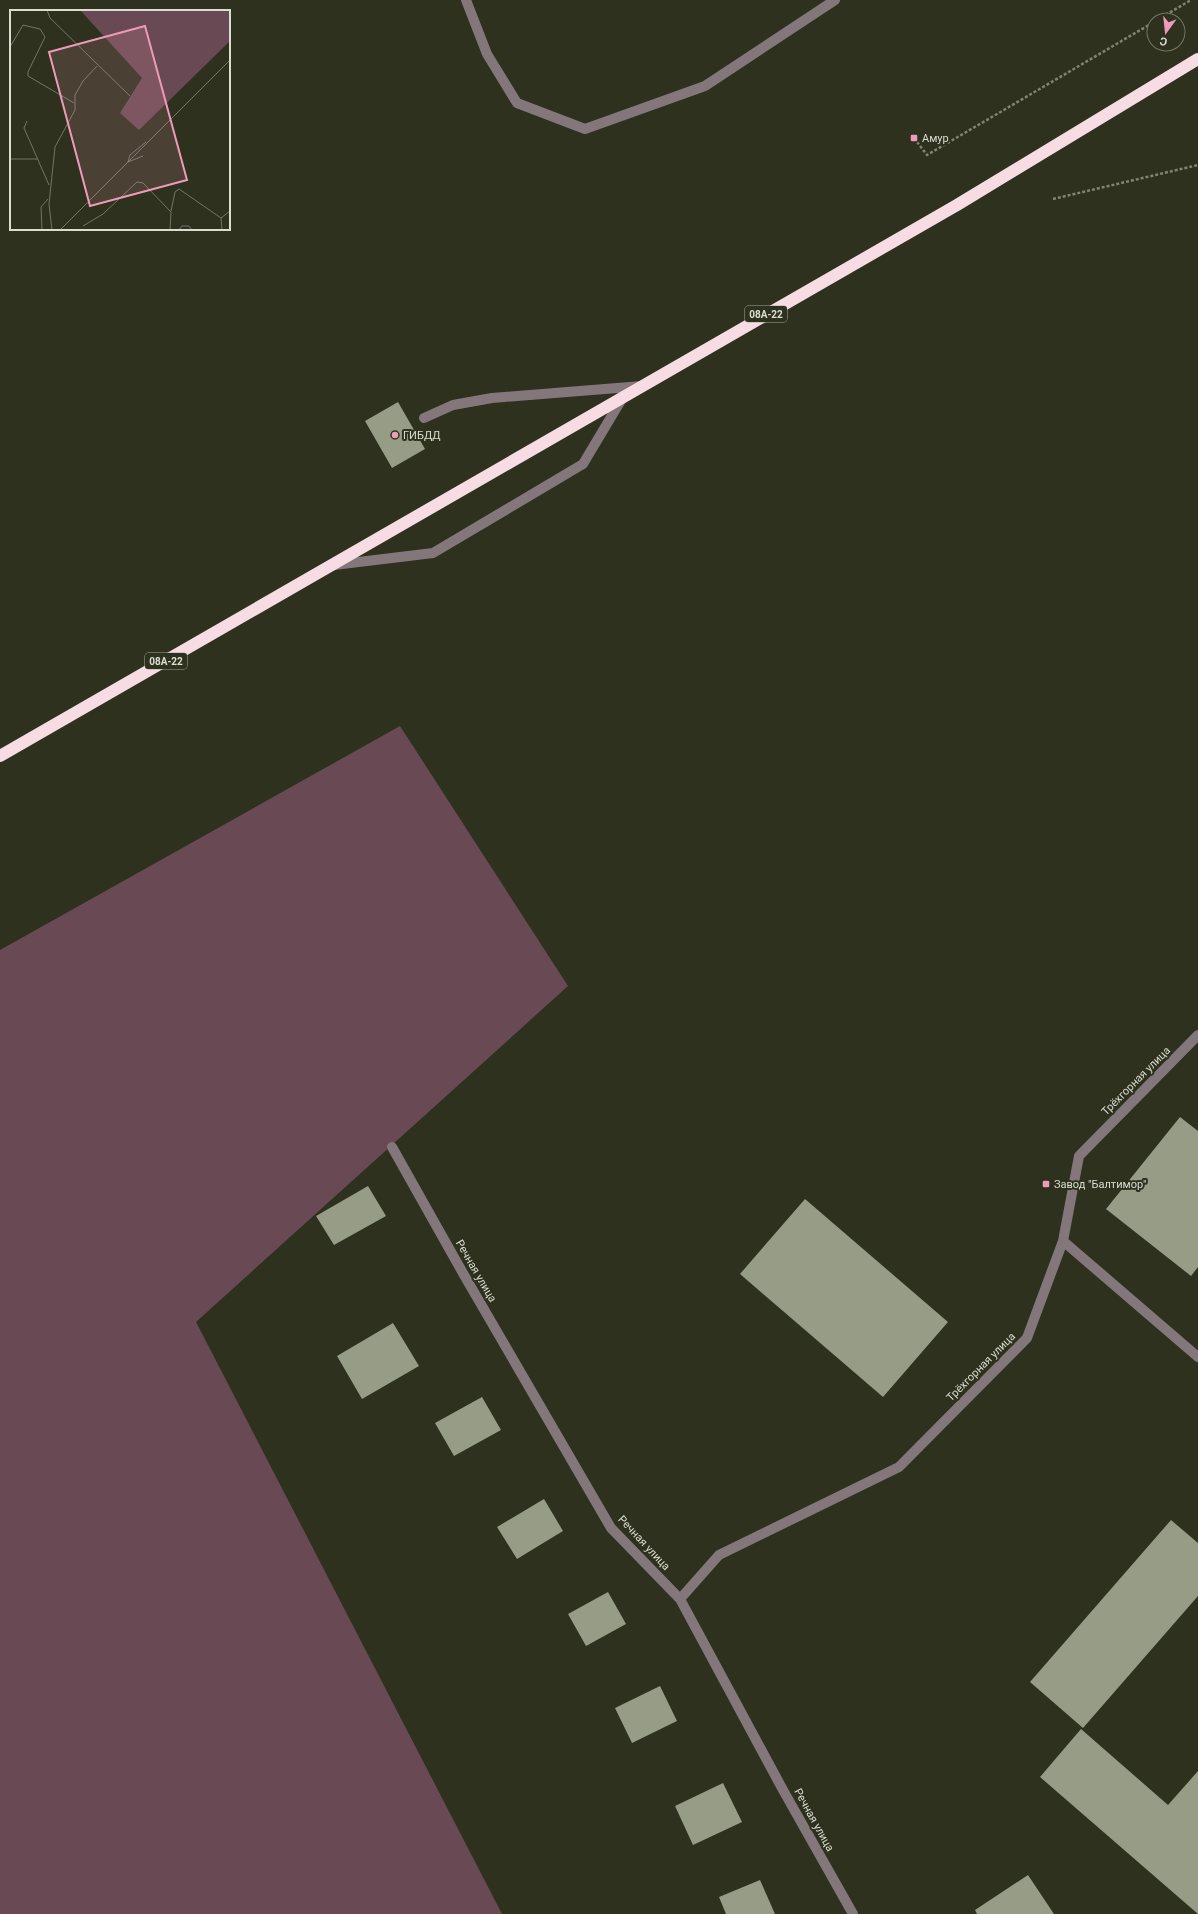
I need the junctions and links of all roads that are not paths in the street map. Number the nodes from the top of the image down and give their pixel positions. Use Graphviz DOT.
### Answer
graph roads {
  1 [pos="466,0"];
  2 [pos="835,0"];
  3 [pos="1198,59"];
  4 [pos="642,386"];
  5 [pos="624,397"];
  6 [pos="424,418"];
  7 [pos="332,565"];
  8 [pos="0,756"];
  9 [pos="1198,1035"];
  10 [pos="392,1147"];
  11 [pos="1063,1241"];
  12 [pos="1198,1357"];
  13 [pos="680,1599"];
  14 [pos="853,1914"];
  1 -- 2 [label="street"];
  3 -- 4 [label="highway, 08А-22"];
  4 -- 5 [label="highway, 08А-22"];
  4 -- 6 [label="street"];
  5 -- 7 [label="highway, 08А-22"];
  5 -- 7 [label="street"];
  7 -- 8 [label="highway, 08А-22"];
  9 -- 11 [label="street, Трёхгорная улица"];
  10 -- 13 [label="street, Речная улица"];
  11 -- 12 [label="street"];
  11 -- 13 [label="street, Трёхгорная улица"];
  13 -- 14 [label="street, Речная улица"];
}
